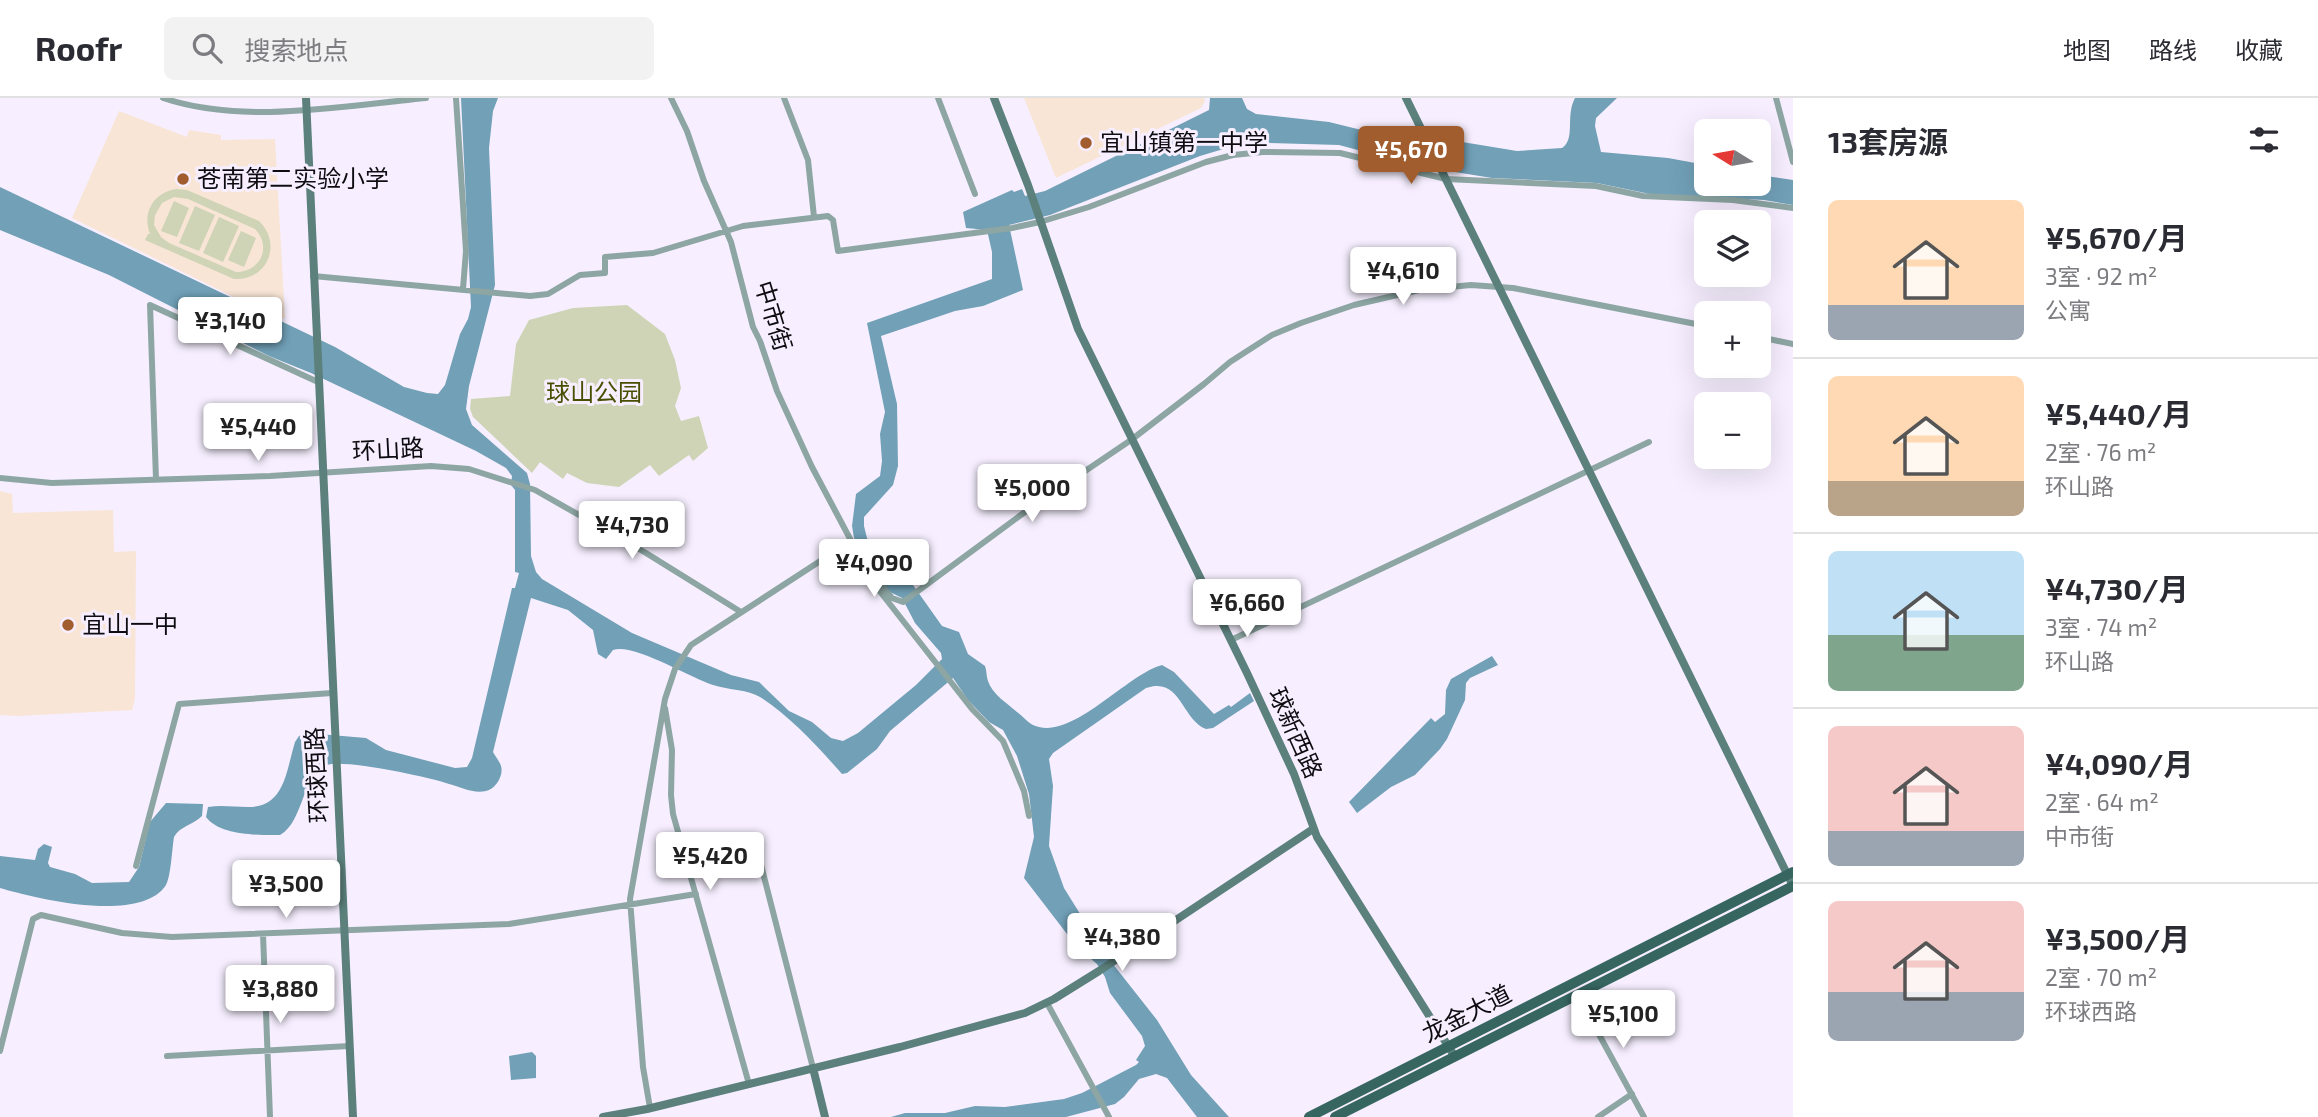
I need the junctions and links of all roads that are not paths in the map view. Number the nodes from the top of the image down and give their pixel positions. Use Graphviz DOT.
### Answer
graph roads {
  1 [pos="163,98"];
  2 [pos="306,98"];
  3 [pos="426,98"];
  4 [pos="456,98"];
  5 [pos="671,98"];
  6 [pos="938,98"];
  7 [pos="994,98"];
  8 [pos="1406,98"];
  9 [pos="1776,98"];
  10 [pos="785,99"];
  11 [pos="306,108"];
  12 [pos="1793,162"];
  13 [pos="1444,175"];
  14 [pos="975,194"];
  15 [pos="1793,208"];
  16 [pos="814,217"];
  17 [pos="1040,220"];
  18 [pos="727,231"];
  19 [pos="313,276"];
  20 [pos="1498,286"];
  21 [pos="465,290"];
  22 [pos="1694,324"];
  23 [pos="1771,339"];
  24 [pos="1793,344"];
  25 [pos="318,381"];
  26 [pos="1131,440"];
  27 [pos="1649,442"];
  28 [pos="1588,469"];
  29 [pos="322,473"];
  30 [pos="0,478"];
  31 [pos="156,479"];
  32 [pos="851,541"];
  33 [pos="864,566"];
  34 [pos="741,612"];
  35 [pos="1231,640"];
  36 [pos="332,693"];
  37 [pos="664,704"];
  38 [pos="1029,816"];
  39 [pos="1313,829"];
  40 [pos="761,865"];
  41 [pos="136,866"];
  42 [pos="1790,874"];
  43 [pos="1793,886"];
  44 [pos="696,894"];
  45 [pos="630,906"];
  46 [pos="344,931"];
  47 [pos="263,934"];
  48 [pos="1578,996"];
  49 [pos="1047,1003"];
  50 [pos="3,1027"];
  51 [pos="349,1045"];
  52 [pos="1449,1047"];
  53 [pos="267,1049"];
  54 [pos="0,1051"];
  55 [pos="167,1056"];
  56 [pos="1455,1057"];
  57 [pos="813,1068"];
  58 [pos="749,1084"];
  59 [pos="1632,1094"];
  60 [pos="650,1108"];
  61 [pos="1107,1114"];
  62 [pos="270,1117"];
  63 [pos="353,1117"];
  64 [pos="603,1117"];
  65 [pos="825,1117"];
  66 [pos="1309,1117"];
  67 [pos="1335,1117"];
  68 [pos="1598,1117"];
  69 [pos="1644,1117"];
  1 -- 11 [label="street"];
  2 -- 11 [label="street, 环球西路"];
  3 -- 11 [label="street"];
  4 -- 21 [label="street"];
  5 -- 18 [label="street, 中市街"];
  6 -- 14 [label="street"];
  7 -- 17 [label="street, 球新西路"];
  8 -- 13 [label="street"];
  9 -- 12 [label="street"];
  10 -- 16 [label="street"];
  11 -- 19 [label="street, 环球西路"];
  13 -- 15 [label="street"];
  13 -- 17 [label="street"];
  13 -- 20 [label="street"];
  16 -- 17 [label="street"];
  16 -- 18 [label="street"];
  17 -- 26 [label="street, 球新西路"];
  18 -- 21 [label="street"];
  18 -- 32 [label="street, 中市街"];
  19 -- 21 [label="street"];
  19 -- 25 [label="street, 环球西路"];
  20 -- 22 [label="street"];
  20 -- 26 [label="street"];
  20 -- 28 [label="street"];
  23 -- 24 [label="street"];
  25 -- 29 [label="street, 环球西路"];
  25 -- 31 [label="street"];
  26 -- 33 [label="street"];
  26 -- 35 [label="street, 球新西路"];
  27 -- 28 [label="street"];
  28 -- 35 [label="street"];
  28 -- 42 [label="street"];
  29 -- 31 [label="street, 环山路"];
  29 -- 34 [label="street, 环山路"];
  29 -- 36 [label="street, 环球西路"];
  30 -- 31 [label="street, 环山路"];
  32 -- 33 [label="street, 中市街"];
  32 -- 34 [label="street"];
  33 -- 38 [label="street"];
  34 -- 37 [label="street"];
  35 -- 39 [label="street, 球新西路"];
  36 -- 41 [label="street"];
  36 -- 46 [label="street, 环球西路"];
  37 -- 44 [label="street"];
  37 -- 45 [label="street"];
  39 -- 49 [label="street"];
  39 -- 52 [label="street, 球新西路"];
  40 -- 57 [label="street"];
  42 -- 43 [label="street"];
  42 -- 52 [label="main road, 龙金大道"];
  43 -- 48 [label="main road, 龙金大道"];
  44 -- 45 [label="street"];
  44 -- 58 [label="street"];
  45 -- 46 [label="street"];
  45 -- 60 [label="street"];
  46 -- 47 [label="street"];
  46 -- 51 [label="street, 环球西路"];
  47 -- 50 [label="street"];
  47 -- 53 [label="street"];
  48 -- 56 [label="main road, 龙金大道"];
  48 -- 59 [label="street"];
  49 -- 57 [label="street"];
  49 -- 61 [label="street"];
  50 -- 54 [label="street"];
  51 -- 53 [label="street"];
  51 -- 63 [label="street, 环球西路"];
  52 -- 56 [label="street, 球新西路"];
  52 -- 66 [label="main road, 龙金大道"];
  53 -- 55 [label="street"];
  53 -- 62 [label="street"];
  56 -- 67 [label="main road, 龙金大道"];
  57 -- 58 [label="street"];
  57 -- 65 [label="street"];
  58 -- 60 [label="street"];
  59 -- 68 [label="street"];
  59 -- 69 [label="street"];
  60 -- 64 [label="street"];
}
